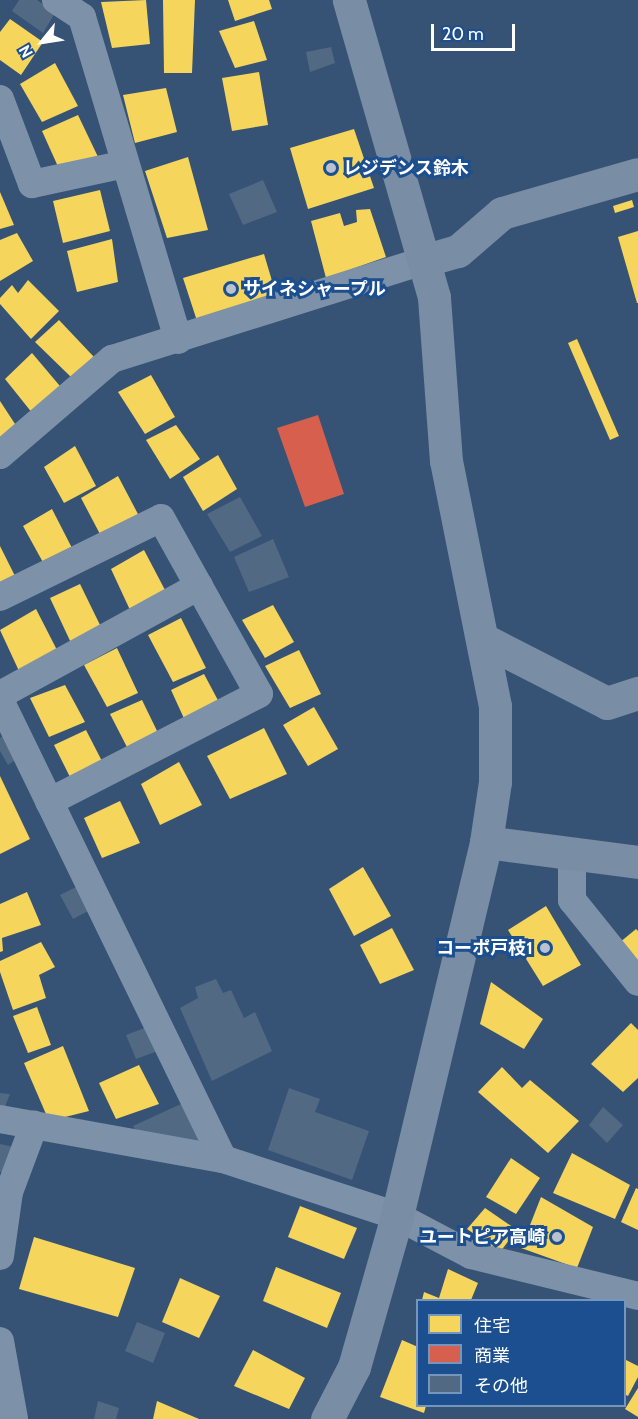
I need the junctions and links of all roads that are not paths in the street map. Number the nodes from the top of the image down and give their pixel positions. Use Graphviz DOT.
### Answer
graph roads {
  1 [pos="56,0"];
  2 [pos="348,0"];
  3 [pos="0,99"];
  4 [pos="125,164"];
  5 [pos="638,174"];
  6 [pos="426,260"];
  7 [pos="178,340"];
  8 [pos="0,455"];
  9 [pos="199,586"];
  10 [pos="0,597"];
  11 [pos="484,640"];
  12 [pos="638,693"];
  13 [pos="0,695"];
  14 [pos="0,700"];
  15 [pos="49,802"];
  16 [pos="486,842"];
  17 [pos="572,854"];
  18 [pos="638,862"];
  19 [pos="638,981"];
  20 [pos="0,1119"];
  21 [pos="34,1125"];
  22 [pos="223,1159"];
  23 [pos="397,1216"];
  24 [pos="0,1256"];
  25 [pos="638,1296"];
  26 [pos="0,1341"];
  27 [pos="14,1419"];
  28 [pos="327,1419"];
  1 -- 4 [label="street"];
  2 -- 6 [label="street"];
  3 -- 4 [label="street"];
  4 -- 7 [label="street"];
  5 -- 6 [label="street"];
  6 -- 7 [label="street"];
  6 -- 11 [label="street"];
  7 -- 8 [label="street"];
  9 -- 10 [label="street"];
  9 -- 13 [label="street"];
  9 -- 15 [label="street"];
  11 -- 12 [label="street"];
  11 -- 16 [label="street"];
  14 -- 15 [label="street"];
  15 -- 22 [label="street"];
  16 -- 17 [label="street"];
  16 -- 23 [label="street"];
  17 -- 18 [label="street"];
  17 -- 19 [label="street"];
  20 -- 21 [label="street"];
  21 -- 22 [label="street"];
  21 -- 24 [label="street"];
  22 -- 23 [label="street"];
  23 -- 25 [label="street"];
  23 -- 28 [label="street"];
  26 -- 27 [label="street"];
}
